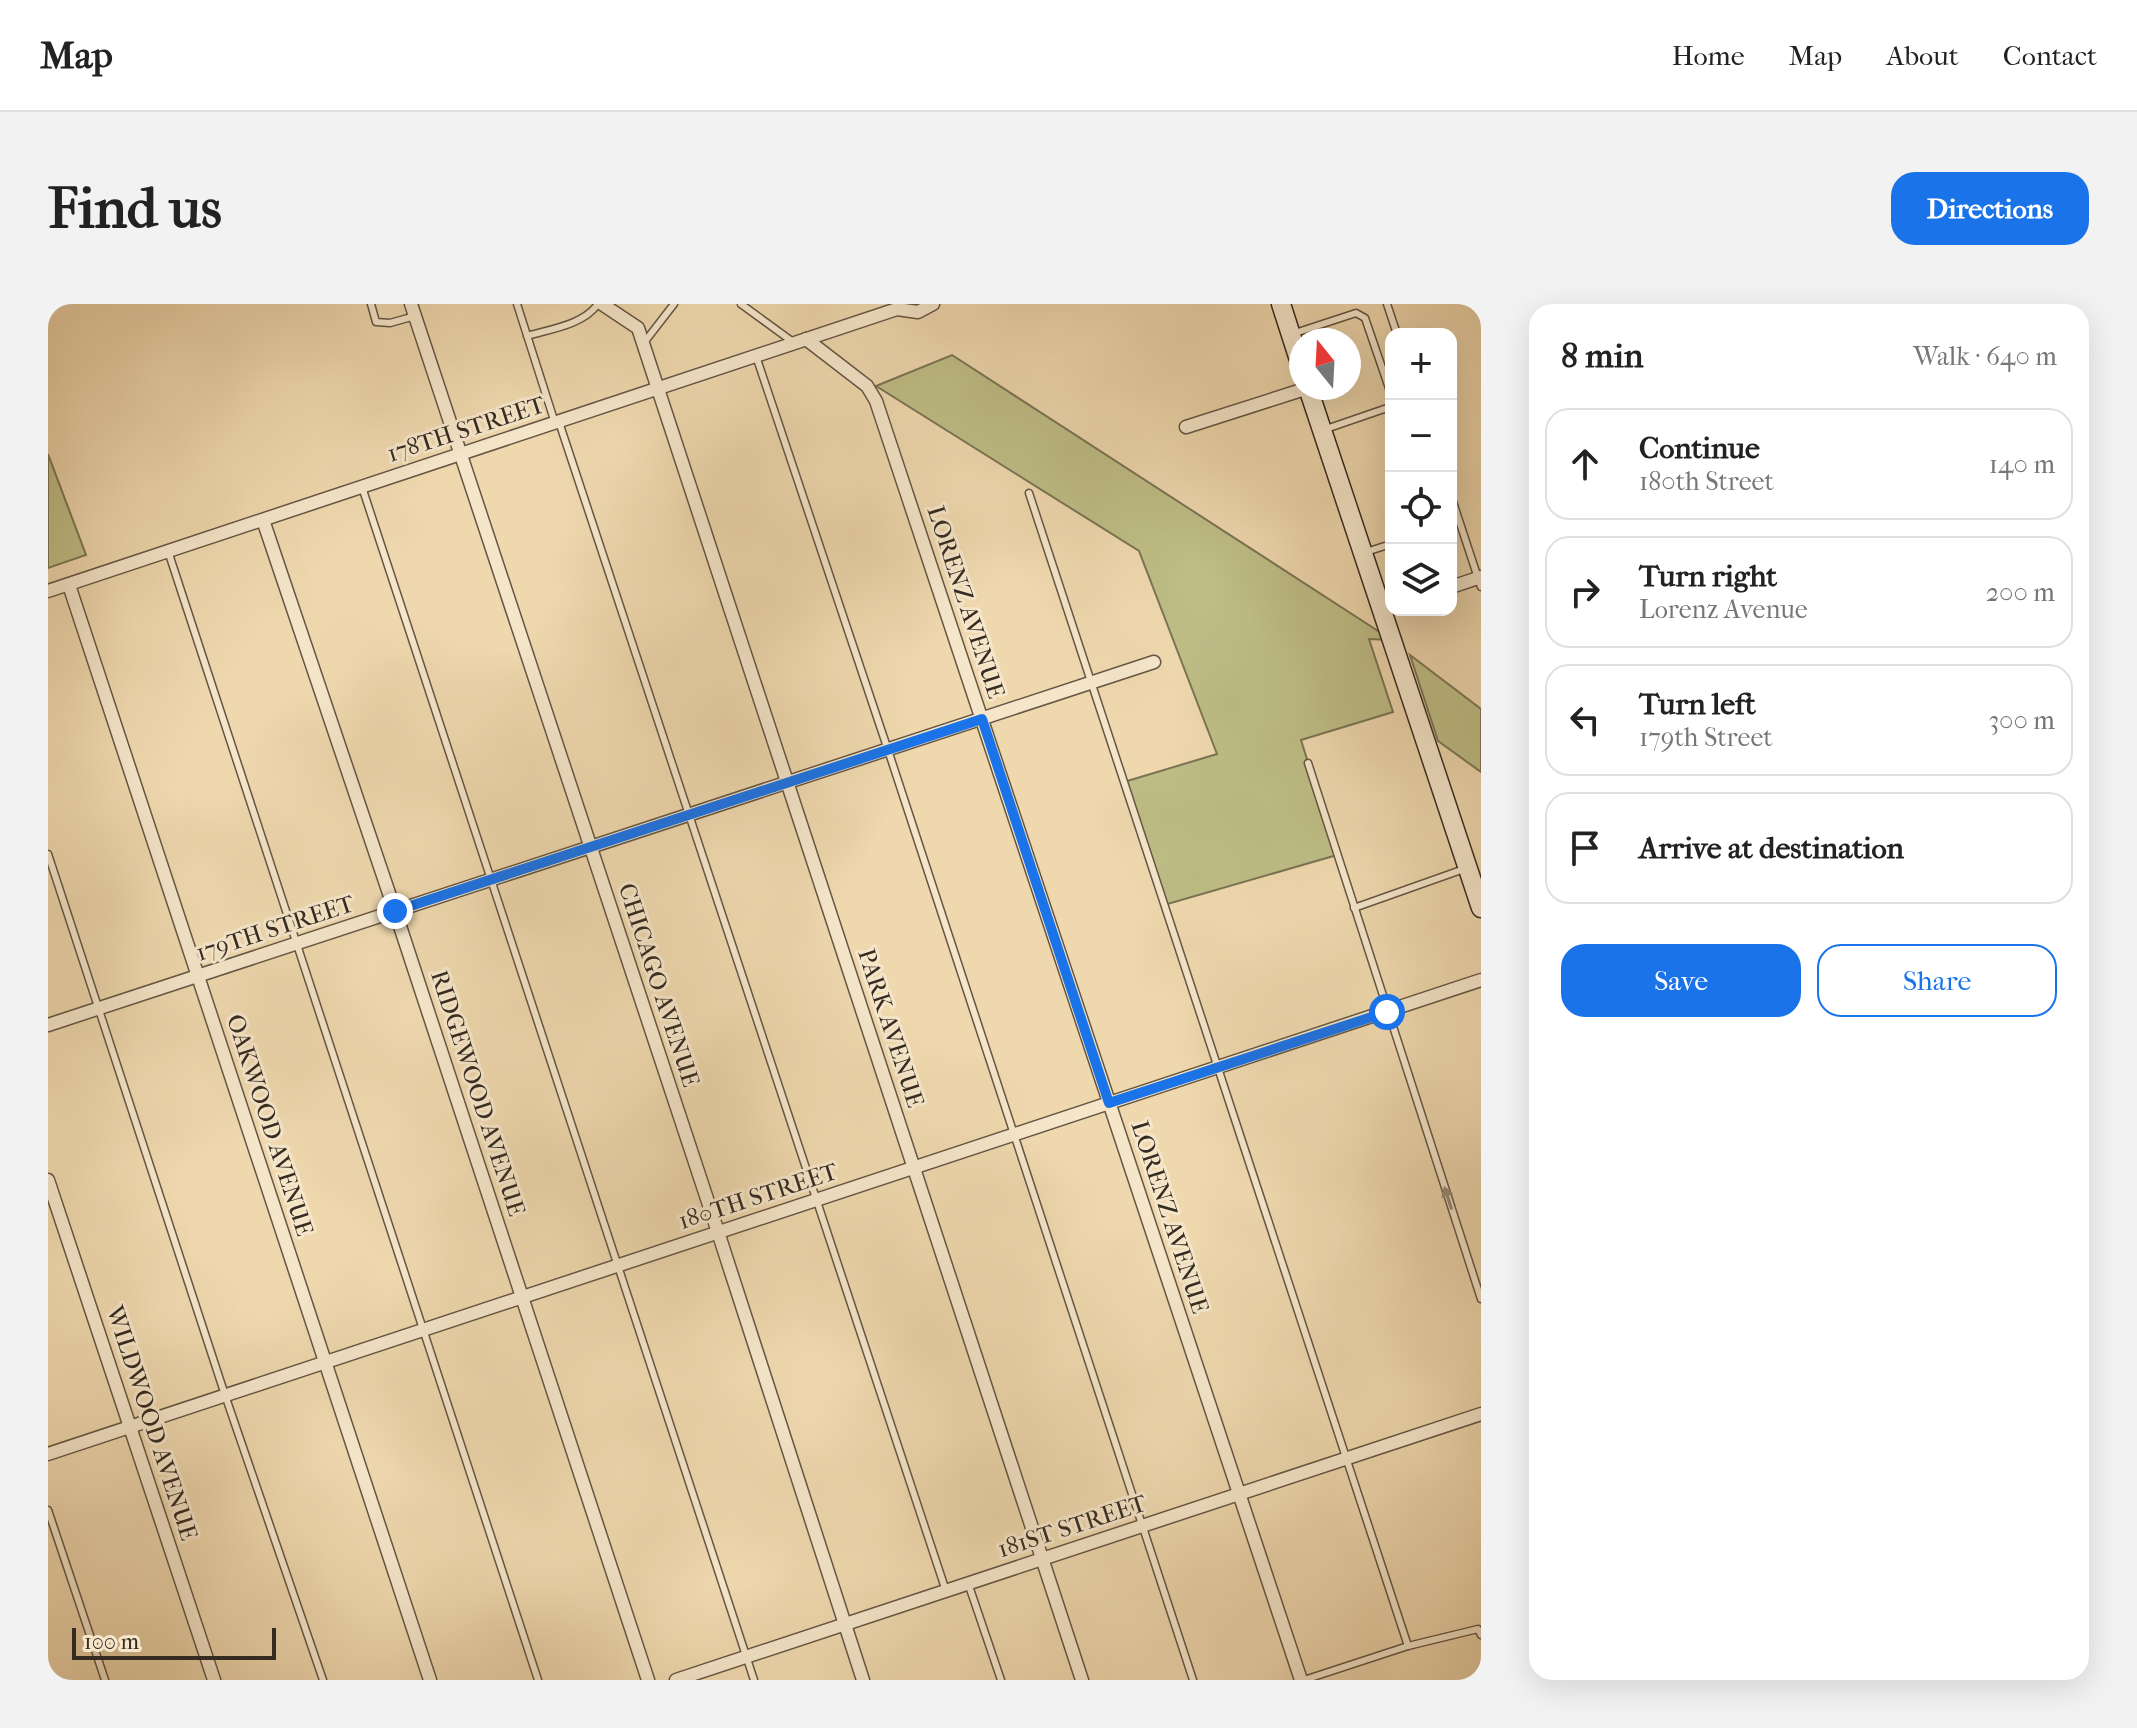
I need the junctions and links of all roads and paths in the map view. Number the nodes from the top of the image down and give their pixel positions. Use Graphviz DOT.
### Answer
graph roads {
  1 [pos="371,304"];
  2 [pos="517,304"];
  3 [pos="600,304"];
  4 [pos="674,304"];
  5 [pos="741,304"];
  6 [pos="933,304"];
  7 [pos="1281,304"];
  8 [pos="1387,304"];
  9 [pos="899,306"];
  10 [pos="413,307"];
  11 [pos="877,310"];
  12 [pos="1309,328"];
  13 [pos="1395,328"];
  14 [pos="1289,331"];
  15 [pos="527,336"];
  16 [pos="800,341"];
  17 [pos="643,344"];
  18 [pos="756,356"];
  19 [pos="658,389"];
  20 [pos="1289,394"];
  21 [pos="1312,400"];
  22 [pos="557,422"];
  23 [pos="1186,427"];
  24 [pos="1322,431"];
  25 [pos="459,455"];
  26 [pos="362,487"];
  27 [pos="1029,493"];
  28 [pos="1457,513"];
  29 [pos="263,520"];
  30 [pos="1385,546"];
  31 [pos="168,551"];
  32 [pos="1363,553"];
  33 [pos="1480,580"];
  34 [pos="69,585"];
  35 [pos="1457,586"];
  36 [pos="48,591"];
  37 [pos="1385,604"];
  38 [pos="1389,616"];
  39 [pos="1154,662"];
  40 [pos="1091,683"];
  41 [pos="982,719"];
  42 [pos="888,750"];
  43 [pos="1308,763"];
  44 [pos="788,782"];
  45 [pos="689,815"];
  46 [pos="591,847"];
  47 [pos="48,854"];
  48 [pos="1468,868"];
  49 [pos="491,880"];
  50 [pos="1354,908"];
  51 [pos="1481,908"];
  52 [pos="395,911"];
  53 [pos="295,944"];
  54 [pos="198,976"];
  55 [pos="1481,980"];
  56 [pos="99,1008"];
  57 [pos="1387,1012"];
  58 [pos="48,1025"];
  59 [pos="1217,1067"];
  60 [pos="1109,1103"];
  61 [pos="1014,1135"];
  62 [pos="913,1168"];
  63 [pos="48,1180"];
  64 [pos="815,1200"];
  65 [pos="718,1232"];
  66 [pos="618,1266"];
  67 [pos="521,1297"];
  68 [pos="1481,1299"];
  69 [pos="422,1330"];
  70 [pos="325,1362"];
  71 [pos="225,1395"];
  72 [pos="1481,1414"];
  73 [pos="130,1427"];
  74 [pos="48,1454"];
  75 [pos="1345,1459"];
  76 [pos="1239,1494"];
  77 [pos="48,1510"];
  78 [pos="1142,1526"];
  79 [pos="1042,1559"];
  80 [pos="968,1583"];
  81 [pos="946,1591"];
  82 [pos="845,1624"];
  83 [pos="1481,1635"];
  84 [pos="1408,1646"];
  85 [pos="747,1657"];
  86 [pos="105,1680"];
  87 [pos="214,1680"];
  88 [pos="323,1680"];
  89 [pos="430,1680"];
  90 [pos="538,1680"];
  91 [pos="648,1680"];
  92 [pos="676,1680"];
  93 [pos="754,1680"];
  94 [pos="863,1680"];
  95 [pos="1001,1680"];
  96 [pos="1082,1680"];
  97 [pos="1193,1680"];
  98 [pos="1303,1680"];
  1 -- 10 [label="lane"];
  2 -- 15 [label="lane"];
  3 -- 15 [label="lane"];
  3 -- 17 [label="street"];
  4 -- 17 [label="lane"];
  5 -- 16 [label="lane"];
  6 -- 9 [label="street, 178TH STREET"];
  7 -- 14 [label="main road"];
  8 -- 13 [label="lane"];
  9 -- 11 [label="street, 178TH STREET"];
  10 -- 25 [label="street, CHICAGO AVENUE"];
  11 -- 16 [label="street, 178TH STREET"];
  12 -- 24 [label="lane"];
  15 -- 22 [label="lane"];
  16 -- 18 [label="street, 178TH STREET"];
  16 -- 41 [label="street, LORENZ AVENUE"];
  17 -- 19 [label="street, PARK AVENUE"];
  18 -- 19 [label="street, 178TH STREET"];
  18 -- 42 [label="lane"];
  19 -- 22 [label="street, 178TH STREET"];
  19 -- 44 [label="street, PARK AVENUE"];
  20 -- 23 [label="street"];
  21 -- 24 [label="main road"];
  22 -- 25 [label="street, 178TH STREET"];
  22 -- 45 [label="lane"];
  24 -- 32 [label="main road"];
  25 -- 26 [label="street, 178TH STREET"];
  25 -- 46 [label="street, CHICAGO AVENUE"];
  26 -- 29 [label="street, 178TH STREET"];
  26 -- 49 [label="lane"];
  27 -- 40 [label="lane"];
  28 -- 33 [label="lane"];
  29 -- 31 [label="street, 178TH STREET"];
  29 -- 52 [label="street, RIDGEWOOD AVENUE"];
  30 -- 32 [label="lane"];
  31 -- 34 [label="street, 178TH STREET"];
  31 -- 53 [label="lane"];
  32 -- 37 [label="main road"];
  33 -- 35 [label="street"];
  34 -- 36 [label="street, 178TH STREET"];
  34 -- 54 [label="street, OAKWOOD AVENUE"];
  38 -- 48 [label="main road"];
  39 -- 40 [label="street, 179TH STREET"];
  40 -- 41 [label="street, 179TH STREET"];
  40 -- 59 [label="lane"];
  41 -- 42 [label="street, 179TH STREET"];
  41 -- 60 [label="street, LORENZ AVENUE"];
  42 -- 44 [label="street, 179TH STREET"];
  42 -- 61 [label="lane"];
  43 -- 50 [label="lane"];
  44 -- 45 [label="street, 179TH STREET"];
  44 -- 62 [label="street, PARK AVENUE"];
  45 -- 46 [label="street, 179TH STREET"];
  45 -- 64 [label="lane"];
  46 -- 49 [label="street, 179TH STREET"];
  46 -- 65 [label="street, CHICAGO AVENUE"];
  47 -- 56 [label="lane"];
  48 -- 50 [label="lane"];
  48 -- 51 [label="main road"];
  49 -- 52 [label="street, 179TH STREET"];
  49 -- 66 [label="lane"];
  50 -- 57 [label="lane"];
  52 -- 53 [label="street, 179TH STREET"];
  52 -- 67 [label="street, RIDGEWOOD AVENUE"];
  53 -- 54 [label="street, 179TH STREET"];
  53 -- 69 [label="lane"];
  54 -- 56 [label="street, 179TH STREET"];
  54 -- 70 [label="street, OAKWOOD AVENUE"];
  55 -- 57 [label="street, 180TH STREET"];
  56 -- 58 [label="street, 179TH STREET"];
  56 -- 71 [label="lane"];
  57 -- 59 [label="street, 180TH STREET"];
  68 -- 57 [label="lane, one-way"];
  59 -- 60 [label="street, 180TH STREET"];
  59 -- 75 [label="lane"];
  60 -- 61 [label="street, 180TH STREET"];
  60 -- 76 [label="street, LORENZ AVENUE"];
  61 -- 62 [label="street, 180TH STREET"];
  61 -- 78 [label="lane"];
  62 -- 64 [label="street, 180TH STREET"];
  62 -- 79 [label="street, PARK AVENUE"];
  63 -- 73 [label="street, WILDWOOD AVENUE"];
  64 -- 65 [label="street, 180TH STREET"];
  64 -- 81 [label="lane"];
  65 -- 66 [label="street, 180TH STREET"];
  65 -- 82 [label="street, CHICAGO AVENUE"];
  66 -- 67 [label="street, 180TH STREET"];
  66 -- 85 [label="lane"];
  67 -- 69 [label="street, 180TH STREET"];
  67 -- 91 [label="street, RIDGEWOOD AVENUE"];
  69 -- 70 [label="street, 180TH STREET"];
  69 -- 90 [label="lane"];
  70 -- 71 [label="street, 180TH STREET"];
  70 -- 89 [label="street, OAKWOOD AVENUE"];
  71 -- 73 [label="street, 180TH STREET"];
  71 -- 88 [label="lane"];
  72 -- 75 [label="street, 181ST STREET"];
  73 -- 74 [label="street, 180TH STREET"];
  73 -- 87 [label="street, WILDWOOD AVENUE"];
  75 -- 76 [label="street, 181ST STREET"];
  75 -- 84 [label="lane"];
  76 -- 78 [label="street, 181ST STREET"];
  76 -- 98 [label="street, LORENZ AVENUE"];
  77 -- 86 [label="lane"];
  78 -- 79 [label="street, 181ST STREET"];
  78 -- 97 [label="lane"];
  79 -- 80 [label="street, 181ST STREET"];
  79 -- 96 [label="street, PARK AVENUE"];
  80 -- 81 [label="street, 181ST STREET"];
  80 -- 95 [label="lane"];
  81 -- 82 [label="street, 181ST STREET"];
  82 -- 85 [label="street, 181ST STREET"];
  82 -- 94 [label="street, CHICAGO AVENUE"];
  83 -- 84 [label="lane"];
  84 -- 98 [label="lane"];
  85 -- 92 [label="street, 181ST STREET"];
  85 -- 93 [label="lane"];
}
